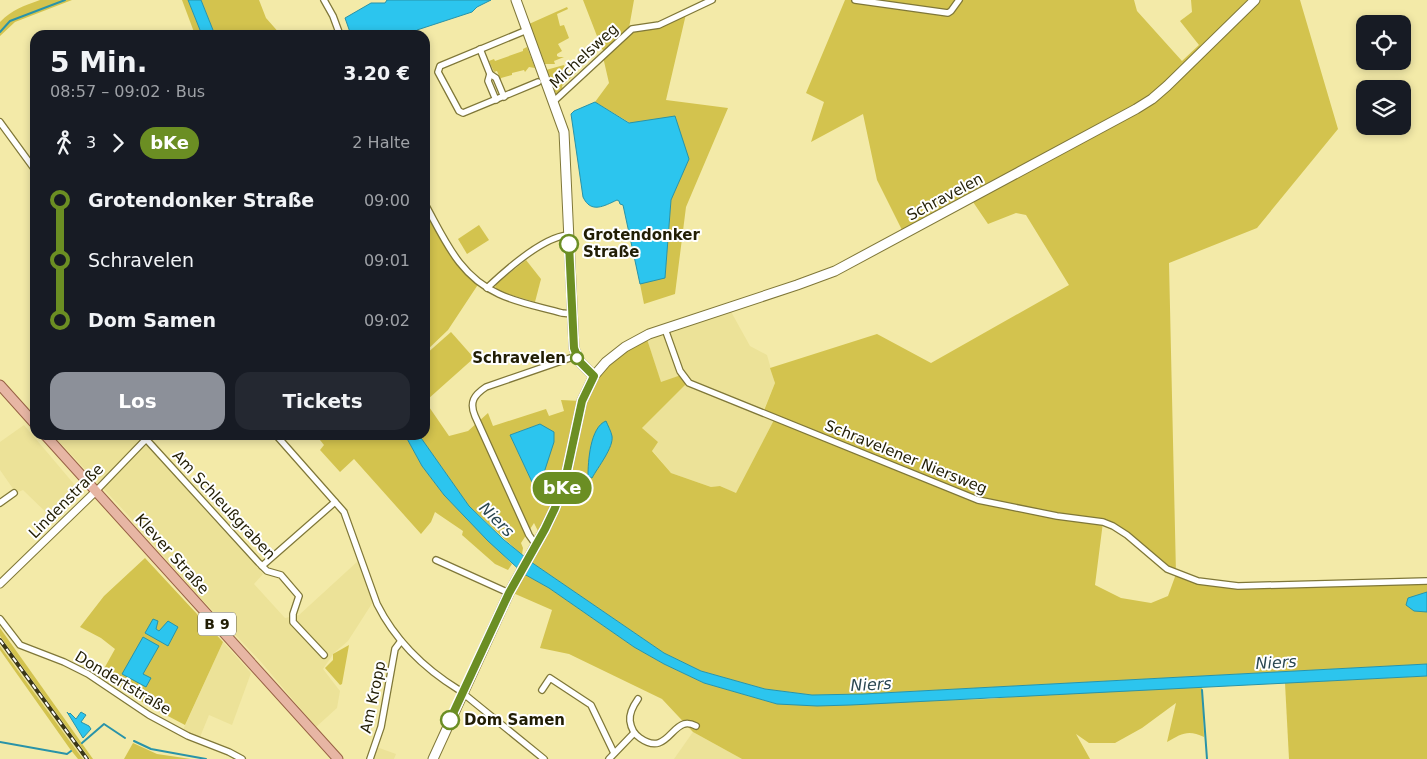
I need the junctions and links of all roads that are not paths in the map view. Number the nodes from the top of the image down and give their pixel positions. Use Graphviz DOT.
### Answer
graph roads {
  1 [pos="324,0"];
  2 [pos="516,0"];
  3 [pos="712,0"];
  4 [pos="855,0"];
  5 [pos="959,0"];
  6 [pos="1255,0"];
  7 [pos="338,30"];
  8 [pos="527,30"];
  9 [pos="480,49"];
  10 [pos="490,74"];
  11 [pos="538,82"];
  12 [pos="504,97"];
  13 [pos="496,100"];
  14 [pos="553,102"];
  15 [pos="0,122"];
  16 [pos="30,163"];
  17 [pos="430,213"];
  18 [pos="568,235"];
  19 [pos="487,288"];
  20 [pos="572,314"];
  21 [pos="664,329"];
  22 [pos="576,356"];
  23 [pos="594,376"];
  24 [pos="0,385"];
  25 [pos="30,418"];
  26 [pos="50,440"];
  27 [pos="145,440"];
  28 [pos="151,440"];
  29 [pos="280,440"];
  30 [pos="96,491"];
  31 [pos="14,493"];
  32 [pos="335,502"];
  33 [pos="0,503"];
  34 [pos="534,549"];
  35 [pos="436,560"];
  36 [pos="262,566"];
  37 [pos="1427,581"];
  38 [pos="0,584"];
  39 [pos="509,593"];
  40 [pos="0,619"];
  41 [pos="400,641"];
  42 [pos="324,655"];
  43 [pos="542,690"];
  44 [pos="462,692"];
  45 [pos="638,699"];
  46 [pos="696,726"];
  47 [pos="634,733"];
  48 [pos="614,753"];
  49 [pos="242,759"];
  50 [pos="338,759"];
  51 [pos="370,759"];
  52 [pos="433,759"];
  53 [pos="544,759"];
  54 [pos="609,759"];
  1 -- 7 [label="street"];
  2 -- 8 [label="main road"];
  3 -- 14 [label="street, Michelsweg"];
  4 -- 5 [label="street"];
  6 -- 21 [label="main road, Schravelen"];
  8 -- 9 [label="street"];
  8 -- 14 [label="main road"];
  9 -- 10 [label="street"];
  9 -- 13 [label="street"];
  10 -- 12 [label="street"];
  10 -- 13 [label="street"];
  11 -- 12 [label="street"];
  12 -- 13 [label="street"];
  14 -- 18 [label="main road"];
  15 -- 16 [label="street"];
  17 -- 19 [label="street"];
  18 -- 19 [label="street"];
  18 -- 20 [label="main road"];
  19 -- 20 [label="street"];
  20 -- 22 [label="main road"];
  21 -- 23 [label="main road, Schravelen"];
  21 -- 37 [label="street, Schravelener Niersweg"];
  22 -- 23 [label="main road"];
  22 -- 34 [label="street"];
  23 -- 34 [label="main road, Schravelen"];
  24 -- 25 [label="main road"];
  26 -- 30 [label="main road, Klever Straße / B 9"];
  27 -- 30 [label="street, Lindenstraße"];
  28 -- 36 [label="street, Am Schleußgraben"];
  29 -- 32 [label="street"];
  30 -- 38 [label="street, Lindenstraße"];
  30 -- 50 [label="main road, Klever Straße / B 9"];
  31 -- 33 [label="street"];
  32 -- 36 [label="street"];
  32 -- 41 [label="street"];
  34 -- 39 [label="main road, Schravelen"];
  35 -- 39 [label="street"];
  36 -- 42 [label="street, Am Schleußgraben"];
  39 -- 44 [label="main road, Schravelen"];
  40 -- 49 [label="street, Dondertstraße"];
  41 -- 44 [label="street"];
  41 -- 51 [label="street, Am Kropp"];
  43 -- 48 [label="street"];
  44 -- 52 [label="main road, Schravelen"];
  44 -- 53 [label="street"];
  45 -- 47 [label="street"];
  46 -- 47 [label="street"];
  47 -- 48 [label="street"];
  48 -- 54 [label="street"];
}
